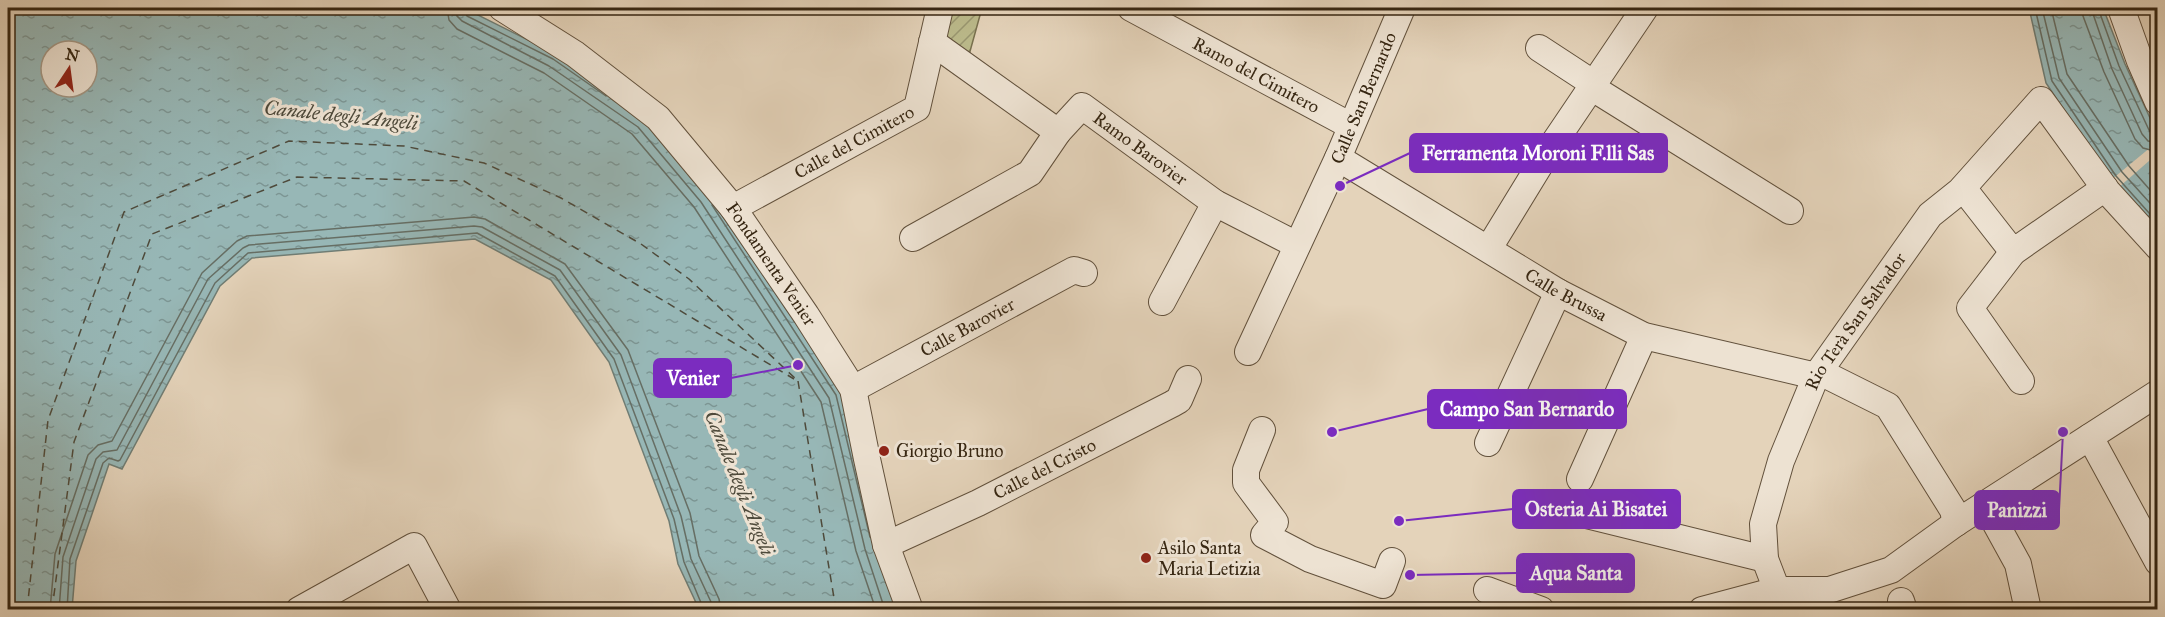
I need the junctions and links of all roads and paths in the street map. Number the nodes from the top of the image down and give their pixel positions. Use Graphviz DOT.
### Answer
graph roads {
  1 [pos="502,8"];
  2 [pos="940,8"];
  3 [pos="1131,8"];
  4 [pos="1402,8"];
  5 [pos="1645,8"];
  6 [pos="2121,8"];
  7 [pos="932,42"];
  8 [pos="1539,48"];
  9 [pos="1592,85"];
  10 [pos="2157,102"];
  11 [pos="1351,126"];
  12 [pos="1058,132"];
  13 [pos="1338,158"];
  14 [pos="1964,188"];
  15 [pos="2105,188"];
  16 [pos="1215,203"];
  17 [pos="733,208"];
  18 [pos="1791,211"];
  19 [pos="912,238"];
  20 [pos="1297,246"];
  21 [pos="2157,247"];
  22 [pos="1489,248"];
  23 [pos="2013,252"];
  24 [pos="1084,273"];
  25 [pos="1558,292"];
  26 [pos="1162,302"];
  27 [pos="1644,336"];
  28 [pos="1248,352"];
  29 [pos="1818,374"];
  30 [pos="1188,379"];
  31 [pos="2021,381"];
  32 [pos="853,389"];
  33 [pos="2157,393"];
  34 [pos="1262,430"];
  35 [pos="2090,437"];
  36 [pos="1488,442"];
  37 [pos="1580,480"];
  38 [pos="1985,504"];
  39 [pos="1582,514"];
  40 [pos="1956,523"];
  41 [pos="886,545"];
  42 [pos="1765,559"];
  43 [pos="1392,561"];
  44 [pos="2157,562"];
  45 [pos="1777,591"];
  46 [pos="1898,591"];
  47 [pos="1481,599"];
  48 [pos="299,609"];
  49 [pos="448,609"];
  50 [pos="910,609"];
  51 [pos="1541,609"];
  52 [pos="1702,609"];
  53 [pos="2028,609"];
  1 -- 17 [label="street, Fondamenta Venier"];
  2 -- 7 [label="street, Calle del Cimitero"];
  3 -- 11 [label="street, Ramo del Cimitero"];
  4 -- 11 [label="street, Calle San Bernardo"];
  5 -- 9 [label="street"];
  6 -- 10 [label="street"];
  7 -- 12 [label="street"];
  7 -- 17 [label="street, Calle del Cimitero"];
  8 -- 9 [label="street"];
  9 -- 18 [label="street"];
  9 -- 22 [label="street"];
  11 -- 13 [label="street, Calle San Bernardo"];
  12 -- 16 [label="street, Ramo Barovier"];
  12 -- 19 [label="street, Ramo Barovier"];
  13 -- 20 [label="street, Calle San Bernardo"];
  13 -- 22 [label="street, Calle Brussa"];
  14 -- 15 [label="street, Rio Terà San Salvador"];
  14 -- 23 [label="street"];
  14 -- 29 [label="street, Rio Terà San Salvador"];
  15 -- 21 [label="street"];
  15 -- 23 [label="street"];
  16 -- 20 [label="street, Ramo Barovier"];
  16 -- 26 [label="street"];
  17 -- 32 [label="street, Fondamenta Venier"];
  20 -- 28 [label="street, Calle San Bernardo"];
  22 -- 25 [label="street, Calle Brussa"];
  23 -- 31 [label="street"];
  24 -- 32 [label="street, Calle Barovier"];
  25 -- 27 [label="street, Calle Brussa"];
  25 -- 36 [label="street"];
  27 -- 29 [label="street, Calle Brussa"];
  27 -- 37 [label="street"];
  29 -- 40 [label="street, Calle Brussa"];
  29 -- 42 [label="street, Rio Terà San Salvador"];
  30 -- 41 [label="street, Calle del Cristo"];
  32 -- 41 [label="street, Fondamenta Venier"];
  33 -- 35 [label="street"];
  34 -- 43 [label="street"];
  35 -- 38 [label="street"];
  35 -- 44 [label="street"];
  38 -- 40 [label="street"];
  38 -- 53 [label="street"];
  39 -- 42 [label="street"];
  40 -- 46 [label="street"];
  41 -- 50 [label="street, Fondamenta Venier"];
  42 -- 45 [label="street, Rio Terà San Salvador"];
  45 -- 46 [label="street"];
  45 -- 52 [label="street"];
  47 -- 51 [label="street"];
  48 -- 49 [label="street"];
}
